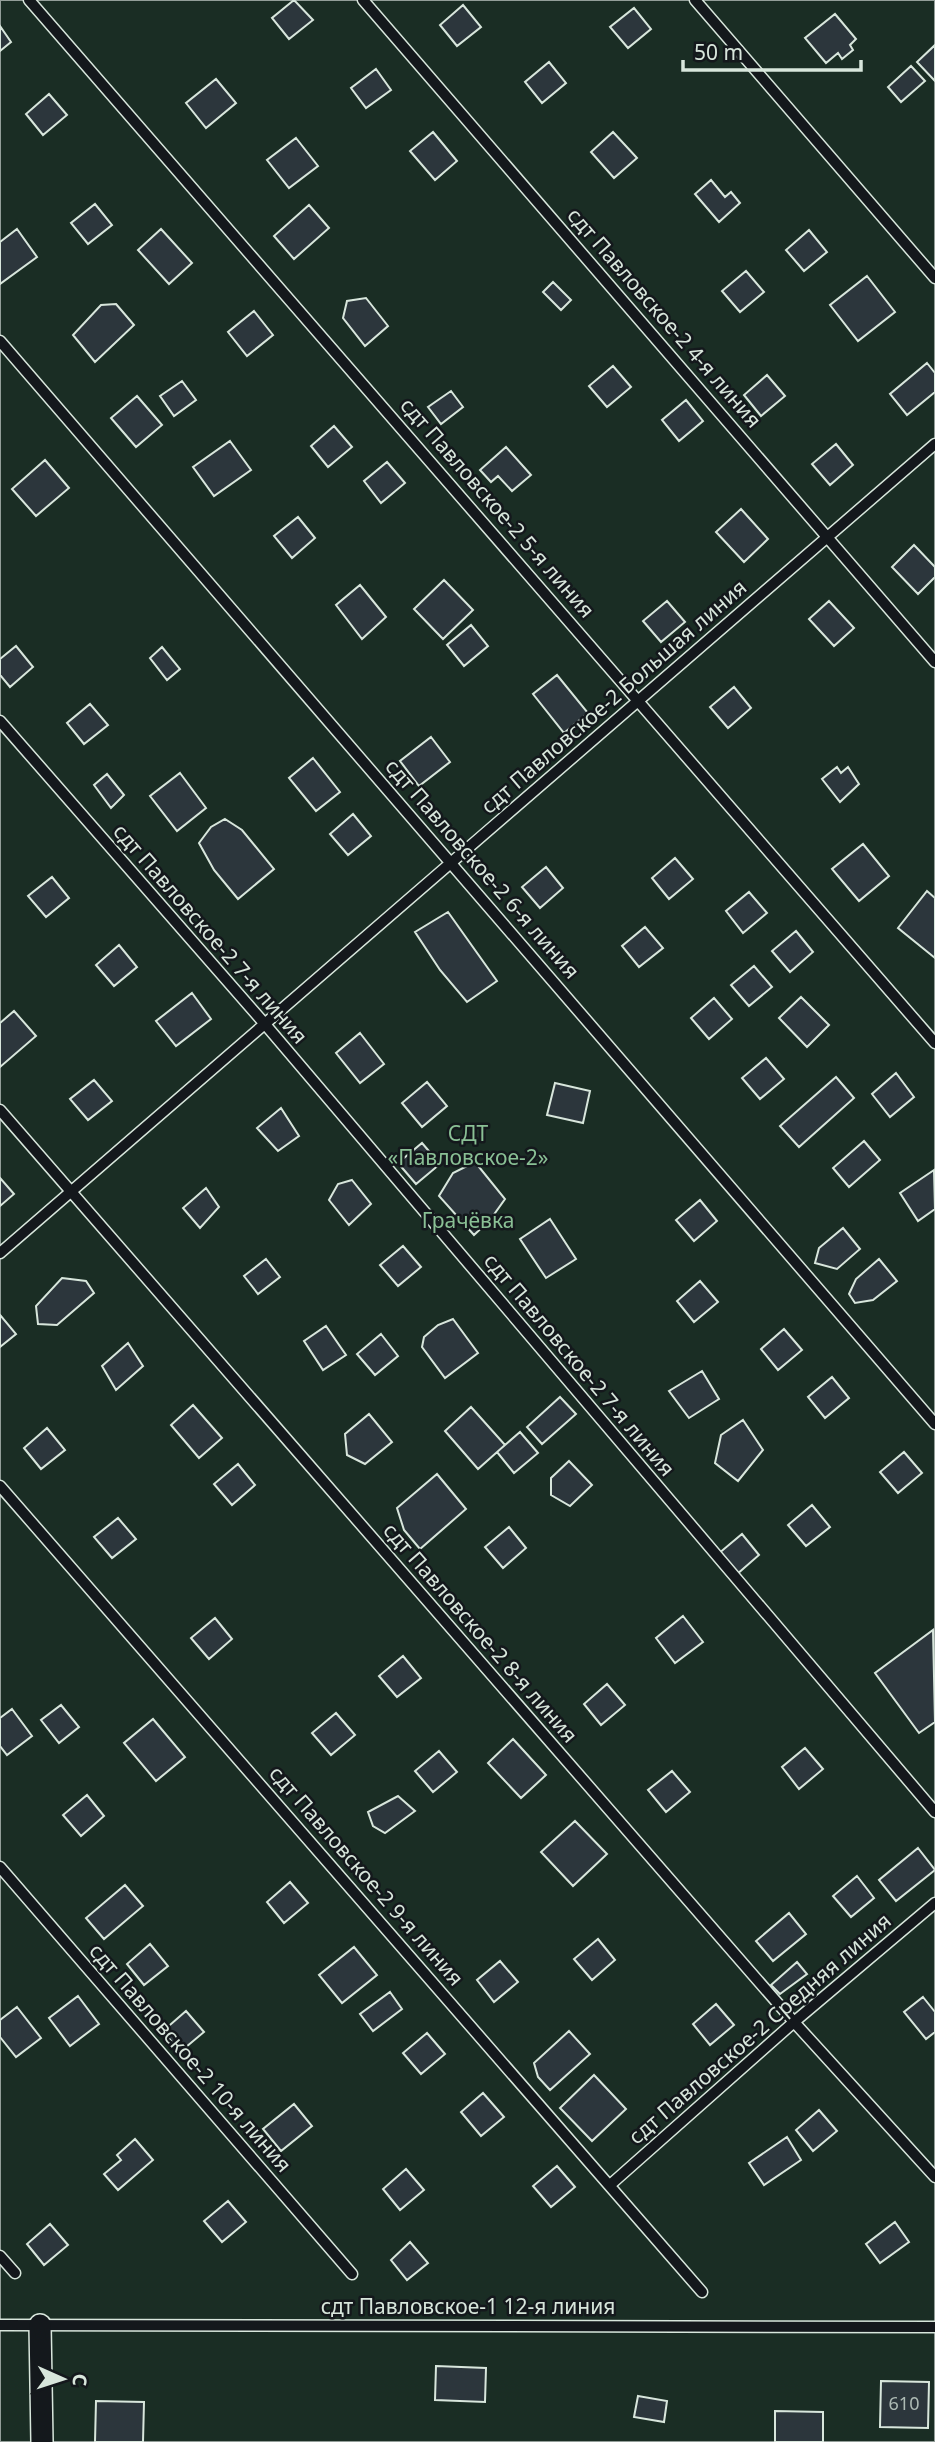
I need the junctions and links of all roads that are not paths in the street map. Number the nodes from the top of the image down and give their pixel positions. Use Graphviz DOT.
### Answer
graph roads {
  1 [pos="29,0"];
  2 [pos="363,0"];
  3 [pos="695,0"];
  4 [pos="935,278"];
  5 [pos="0,341"];
  6 [pos="935,444"];
  7 [pos="828,536"];
  8 [pos="935,662"];
  9 [pos="639,701"];
  10 [pos="0,721"];
  11 [pos="451,863"];
  12 [pos="264,1023"];
  13 [pos="935,1043"];
  14 [pos="0,1110"];
  15 [pos="71,1192"];
  16 [pos="0,1253"];
  17 [pos="935,1424"];
  18 [pos="0,1486"];
  19 [pos="935,1812"];
  20 [pos="0,1867"];
  21 [pos="935,1903"];
  22 [pos="794,2022"];
  23 [pos="935,2177"];
  24 [pos="610,2185"];
  25 [pos="0,2256"];
  26 [pos="15,2273"];
  27 [pos="352,2274"];
  28 [pos="702,2292"];
  29 [pos="0,2325"];
  30 [pos="40,2325"];
  31 [pos="935,2327"];
  32 [pos="41,2442"];
  1 -- 9 [label="lane, сдт Павловское-2 5-я линия"];
  2 -- 7 [label="lane, сдт Павловское-2 4-я линия"];
  3 -- 4 [label="lane"];
  5 -- 11 [label="lane, сдт Павловское-2 6-я линия"];
  6 -- 7 [label="lane, сдт Павловское-2 Большая линия"];
  7 -- 8 [label="lane, сдт Павловское-2 4-я линия"];
  7 -- 9 [label="lane, сдт Павловское-2 Большая линия"];
  9 -- 11 [label="lane, сдт Павловское-2 Большая линия"];
  9 -- 13 [label="lane, сдт Павловское-2 5-я линия"];
  10 -- 12 [label="lane, сдт Павловское-2 7-я линия"];
  11 -- 12 [label="lane, сдт Павловское-2 Большая линия"];
  11 -- 17 [label="lane, сдт Павловское-2 6-я линия"];
  12 -- 15 [label="lane, сдт Павловское-2 Большая линия"];
  12 -- 19 [label="lane, сдт Павловское-2 7-я линия"];
  14 -- 15 [label="lane, сдт Павловское-2 8-я линия"];
  15 -- 16 [label="lane, сдт Павловское-2 Большая линия"];
  15 -- 22 [label="lane, сдт Павловское-2 8-я линия"];
  18 -- 24 [label="lane, сдт Павловское-2 9-я линия"];
  20 -- 27 [label="lane, сдт Павловское-2 10-я линия"];
  21 -- 22 [label="lane, сдт Павловское-2 Средняя линия"];
  22 -- 23 [label="lane, сдт Павловское-2 8-я линия"];
  22 -- 24 [label="lane, сдт Павловское-2 Средняя линия"];
  24 -- 28 [label="lane, сдт Павловское-2 9-я линия"];
  25 -- 26 [label="lane"];
  29 -- 30 [label="lane, сдт Павловское-1 12-я линия"];
  30 -- 31 [label="lane, сдт Павловское-1 12-я линия"];
  30 -- 32 [label="street"];
}
